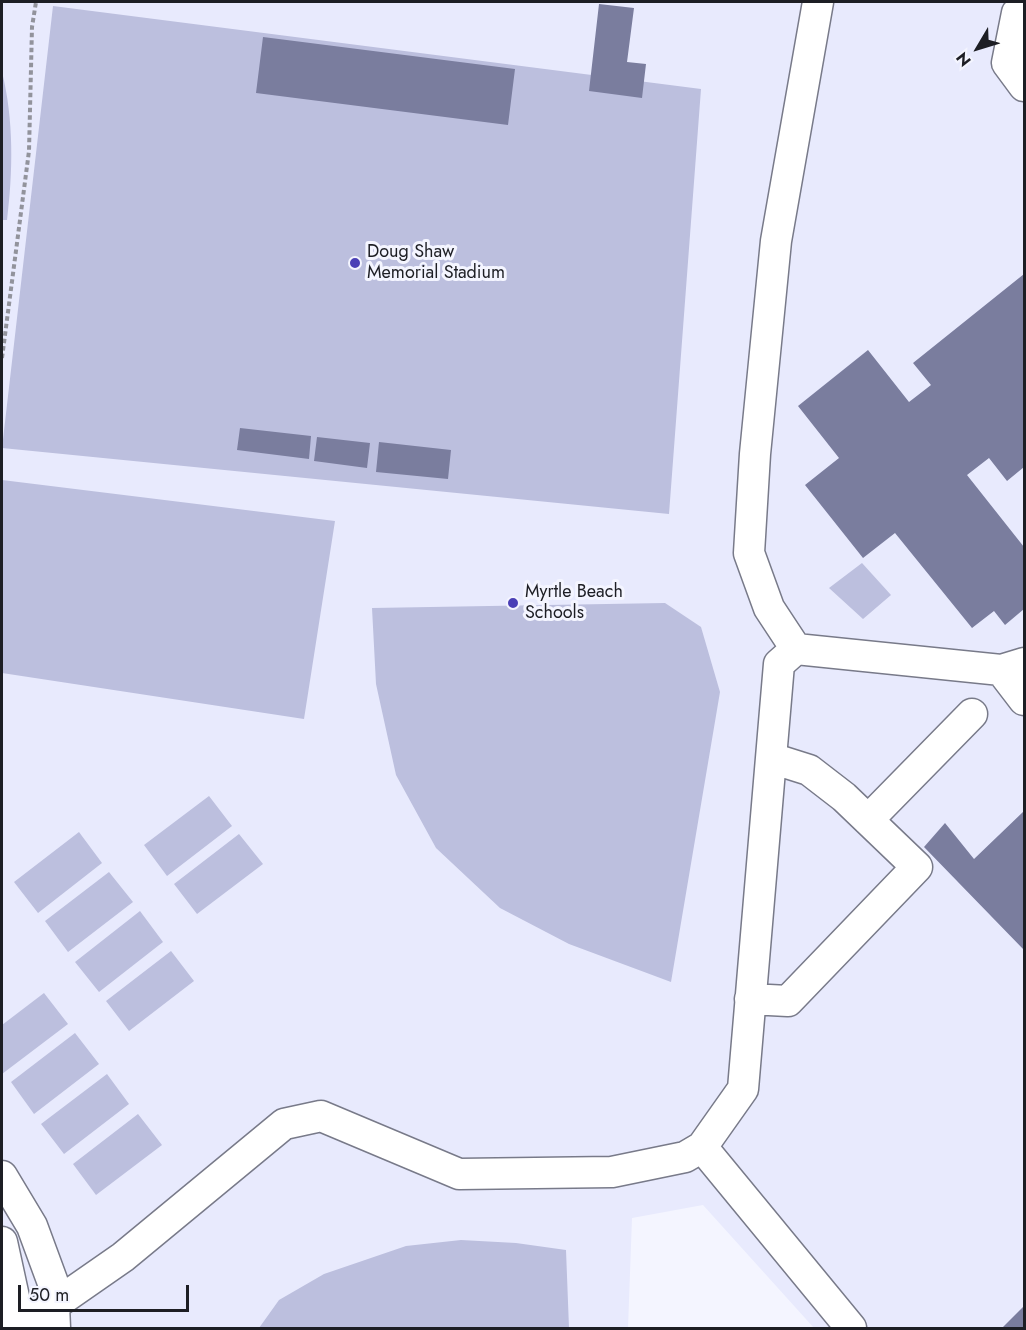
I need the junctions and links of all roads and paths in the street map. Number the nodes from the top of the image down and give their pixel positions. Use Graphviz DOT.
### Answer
graph roads {
  1 [pos="36,2"];
  2 [pos="818,2"];
  3 [pos="1015,8"];
  4 [pos="1024,86"];
  5 [pos="2,358"];
  6 [pos="796,649"];
  7 [pos="1013,667"];
  8 [pos="1024,700"];
  9 [pos="972,714"];
  10 [pos="771,758"];
  11 [pos="868,820"];
  12 [pos="750,999"];
  13 [pos="702,1147"];
  14 [pos="2,1176"];
  15 [pos="2,1242"];
  16 [pos="54,1317"];
  17 [pos="15,1325"];
  18 [pos="851,1329"];
  1 -- 5 [label="path"];
  2 -- 6 [label="lane"];
  3 -- 4 [label="lane"];
  6 -- 7 [label="lane"];
  6 -- 10 [label="lane"];
  7 -- 8 [label="lane"];
  9 -- 11 [label="lane"];
  10 -- 11 [label="lane"];
  10 -- 12 [label="lane"];
  11 -- 12 [label="lane"];
  12 -- 13 [label="lane"];
  13 -- 16 [label="lane"];
  13 -- 18 [label="lane"];
  14 -- 16 [label="lane"];
  15 -- 17 [label="lane"];
  16 -- 17 [label="lane"];
}
